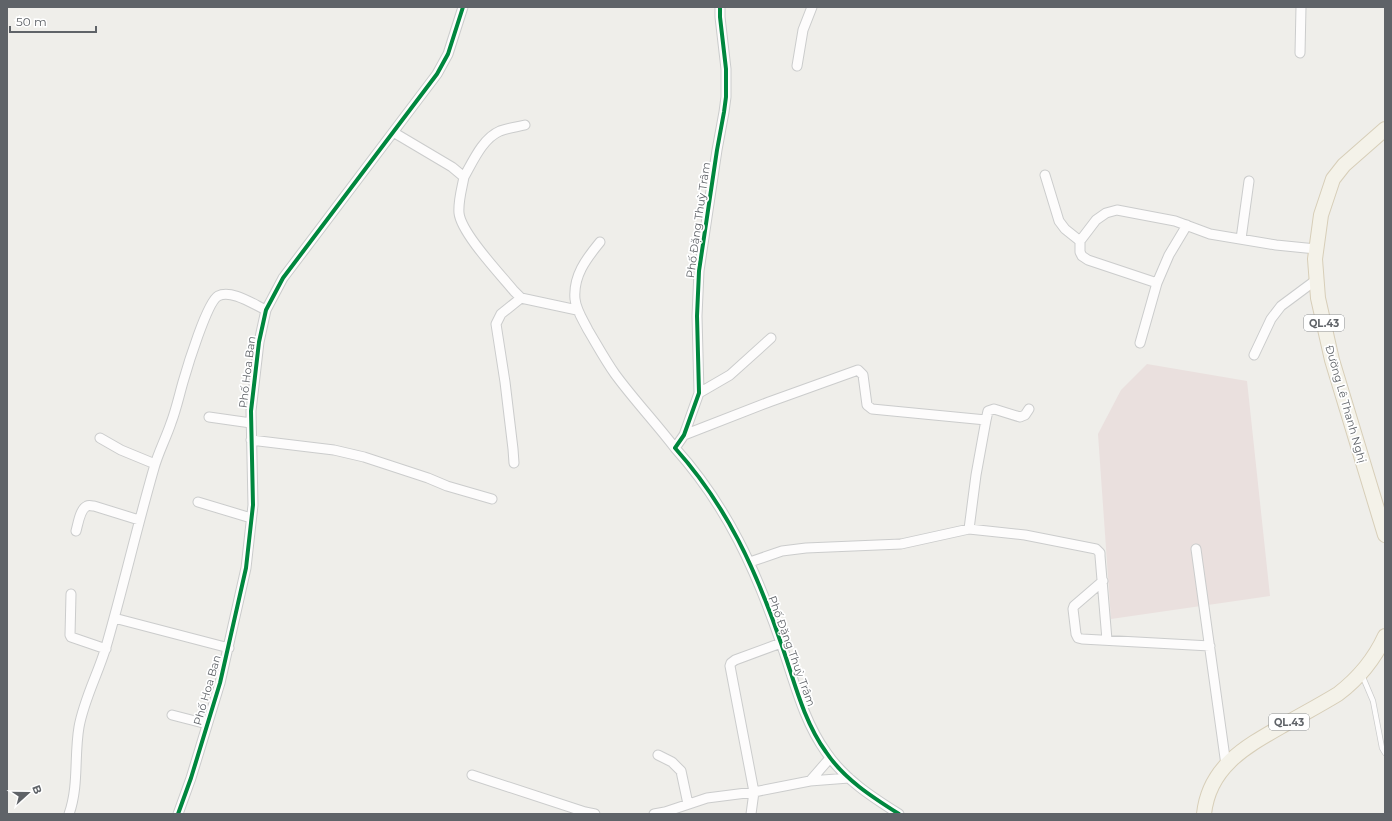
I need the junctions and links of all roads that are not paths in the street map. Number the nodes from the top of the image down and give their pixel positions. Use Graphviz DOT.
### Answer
graph roads {
  1 [pos="463,7"];
  2 [pos="720,7"];
  3 [pos="812,7"];
  4 [pos="1301,7"];
  5 [pos="1300,53"];
  6 [pos="797,66"];
  7 [pos="525,125"];
  8 [pos="1385,129"];
  9 [pos="393,132"];
  10 [pos="1045,174"];
  11 [pos="464,177"];
  12 [pos="1249,181"];
  13 [pos="1187,225"];
  14 [pos="1241,239"];
  15 [pos="1080,241"];
  16 [pos="600,242"];
  17 [pos="1316,249"];
  18 [pos="1316,280"];
  19 [pos="1157,283"];
  20 [pos="521,298"];
  21 [pos="266,310"];
  22 [pos="577,310"];
  23 [pos="771,338"];
  24 [pos="1140,343"];
  25 [pos="1254,355"];
  26 [pos="699,393"];
  27 [pos="1029,409"];
  28 [pos="209,417"];
  29 [pos="986,420"];
  30 [pos="251,423"];
  31 [pos="684,435"];
  32 [pos="100,438"];
  33 [pos="251,440"];
  34 [pos="675,448"];
  35 [pos="514,463"];
  36 [pos="155,464"];
  37 [pos="492,499"];
  38 [pos="198,502"];
  39 [pos="251,518"];
  40 [pos="139,520"];
  41 [pos="969,529"];
  42 [pos="76,531"];
  43 [pos="1385,535"];
  44 [pos="1196,549"];
  45 [pos="750,562"];
  46 [pos="1102,581"];
  47 [pos="71,594"];
  48 [pos="114,618"];
  49 [pos="1385,636"];
  50 [pos="1107,640"];
  51 [pos="781,643"];
  52 [pos="1210,646"];
  53 [pos="229,648"];
  54 [pos="106,649"];
  55 [pos="1362,674"];
  56 [pos="172,715"];
  57 [pos="207,724"];
  58 [pos="1385,753"];
  59 [pos="658,755"];
  60 [pos="830,758"];
  61 [pos="1226,765"];
  62 [pos="472,775"];
  63 [pos="849,778"];
  64 [pos="810,781"];
  65 [pos="754,792"];
  66 [pos="688,804"];
  67 [pos="69,814"];
  68 [pos="178,814"];
  69 [pos="596,814"];
  70 [pos="654,814"];
  71 [pos="751,814"];
  72 [pos="899,814"];
  73 [pos="1204,814"];
  1 -- 9 [label="street, Phố Hoa Ban"];
  2 -- 26 [label="street, Phố Đặng Thuỳ Trâm"];
  3 -- 6 [label="street"];
  4 -- 5 [label="street"];
  7 -- 11 [label="street"];
  8 -- 17 [label="main road, Đường Lê Thanh Nghị / QL.43"];
  9 -- 11 [label="street"];
  9 -- 21 [label="street, Phố Hoa Ban"];
  10 -- 15 [label="street"];
  11 -- 20 [label="street"];
  12 -- 14 [label="street"];
  13 -- 14 [label="street"];
  13 -- 15 [label="street"];
  13 -- 19 [label="street"];
  14 -- 17 [label="street"];
  15 -- 19 [label="street"];
  16 -- 22 [label="street"];
  17 -- 18 [label="main road, Đường Lê Thanh Nghị / QL.43"];
  18 -- 25 [label="street"];
  18 -- 43 [label="main road, Đường Lê Thanh Nghị / QL.43"];
  19 -- 24 [label="street"];
  20 -- 22 [label="street"];
  20 -- 35 [label="street"];
  21 -- 30 [label="street, Phố Hoa Ban"];
  21 -- 36 [label="street"];
  22 -- 34 [label="street"];
  23 -- 26 [label="street"];
  26 -- 31 [label="street, Phố Đặng Thuỳ Trâm"];
  27 -- 29 [label="street"];
  28 -- 30 [label="street"];
  29 -- 31 [label="street"];
  29 -- 41 [label="street"];
  30 -- 33 [label="street, Phố Hoa Ban"];
  31 -- 34 [label="street, Phố Đặng Thuỳ Trâm"];
  32 -- 36 [label="street"];
  33 -- 37 [label="street"];
  33 -- 39 [label="street, Phố Hoa Ban"];
  34 -- 45 [label="street, Phố Đặng Thuỳ Trâm"];
  36 -- 40 [label="street"];
  38 -- 39 [label="street"];
  39 -- 53 [label="street, Phố Hoa Ban"];
  40 -- 42 [label="street"];
  40 -- 48 [label="street"];
  41 -- 45 [label="street"];
  41 -- 46 [label="street"];
  44 -- 52 [label="street"];
  45 -- 51 [label="street, Phố Đặng Thuỳ Trâm"];
  46 -- 50 [label="street"];
  46 -- 50 [label="street"];
  47 -- 54 [label="street"];
  48 -- 53 [label="street"];
  48 -- 54 [label="street"];
  49 -- 55 [label="main road, QL.43"];
  50 -- 52 [label="street"];
  51 -- 60 [label="street, Phố Đặng Thuỳ Trâm"];
  51 -- 65 [label="street"];
  52 -- 61 [label="street"];
  53 -- 57 [label="street, Phố Hoa Ban"];
  54 -- 67 [label="street"];
  55 -- 58 [label="lane"];
  55 -- 61 [label="main road, QL.43"];
  56 -- 57 [label="street"];
  57 -- 68 [label="street, Phố Hoa Ban"];
  59 -- 66 [label="street"];
  60 -- 63 [label="street, Phố Đặng Thuỳ Trâm"];
  60 -- 64 [label="street"];
  61 -- 73 [label="main road, QL.43"];
  62 -- 69 [label="street"];
  63 -- 64 [label="street"];
  63 -- 72 [label="street, Phố Đặng Thuỳ Trâm"];
  64 -- 65 [label="street"];
  65 -- 66 [label="street"];
  65 -- 71 [label="street"];
  66 -- 70 [label="street"];
}
